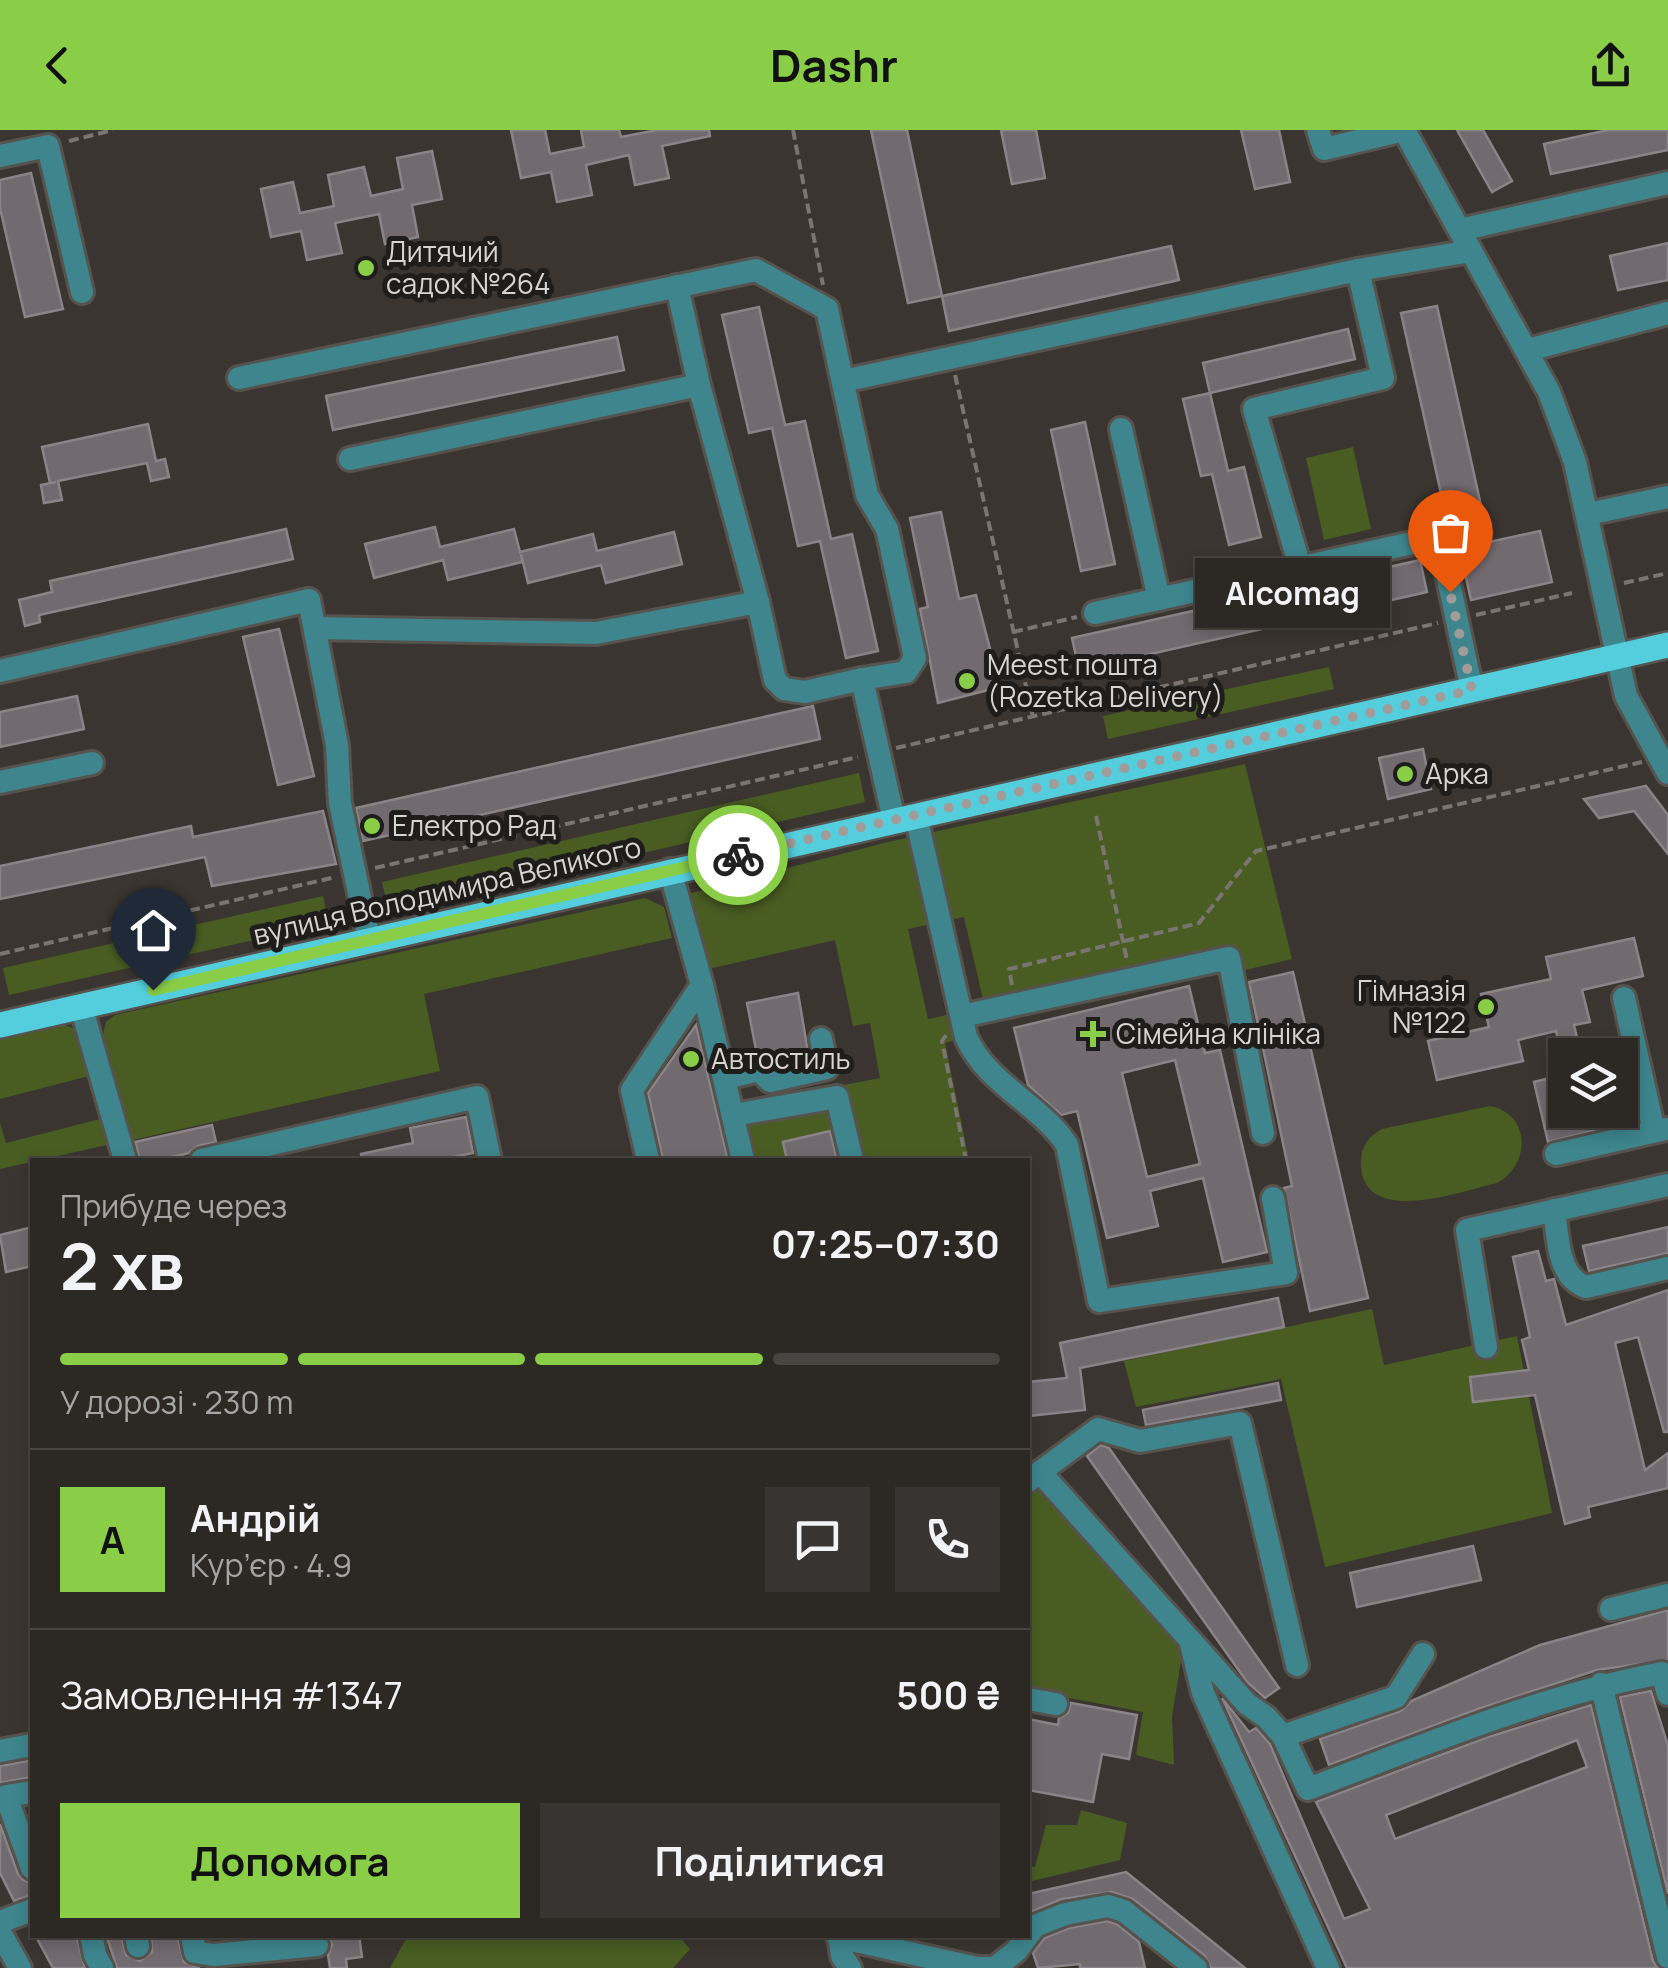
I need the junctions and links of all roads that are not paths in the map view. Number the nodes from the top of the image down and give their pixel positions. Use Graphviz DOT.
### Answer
graph roads {
  1 [pos="1318,130"];
  2 [pos="1404,130"];
  3 [pos="0,156"];
  4 [pos="1668,183"];
  5 [pos="1465,240"];
  6 [pos="1358,270"];
  7 [pos="677,286"];
  8 [pos="82,292"];
  9 [pos="1668,313"];
  10 [pos="1528,350"];
  11 [pos="239,378"];
  12 [pos="843,381"];
  13 [pos="699,385"];
  14 [pos="1121,429"];
  15 [pos="350,459"];
  16 [pos="1668,497"];
  17 [pos="1588,514"];
  18 [pos="1300,567"];
  19 [pos="1159,599"];
  20 [pos="758,602"];
  21 [pos="1095,613"];
  22 [pos="316,628"];
  23 [pos="1668,645"];
  24 [pos="1617,656"];
  25 [pos="0,671"];
  26 [pos="862,679"];
  27 [pos="1472,690"];
  28 [pos="92,762"];
  29 [pos="1665,762"];
  30 [pos="0,782"];
  31 [pos="905,818"];
  32 [pos="670,870"];
  33 [pos="369,940"];
  34 [pos="702,985"];
  35 [pos="1624,998"];
  36 [pos="81,1006"];
  37 [pos="962,1016"];
  38 [pos="0,1025"];
  39 [pos="821,1039"];
  40 [pos="725,1078"];
  41 [pos="734,1115"];
  42 [pos="1661,1130"];
  43 [pos="1263,1134"];
  44 [pos="1556,1154"];
  45 [pos="124,1158"];
  46 [pos="211,1158"];
  47 [pos="490,1158"];
  48 [pos="648,1158"];
  49 [pos="743,1158"];
  50 [pos="852,1158"];
  51 [pos="1668,1184"];
  52 [pos="1273,1198"];
  53 [pos="1554,1210"];
  54 [pos="1668,1268"];
  55 [pos="1486,1347"];
  56 [pos="1034,1476"];
  57 [pos="1668,1595"];
  58 [pos="1611,1609"];
  59 [pos="1190,1640"];
  60 [pos="1423,1654"];
  61 [pos="1297,1665"];
  62 [pos="1666,1679"];
  63 [pos="1601,1684"];
  64 [pos="1030,1699"];
  65 [pos="1056,1704"];
  66 [pos="1283,1736"];
  67 [pos="30,1745"];
  68 [pos="0,1751"];
  69 [pos="30,1792"];
  70 [pos="30,1862"];
  71 [pos="30,1911"];
  72 [pos="0,1922"];
  73 [pos="0,1932"];
  74 [pos="1030,1933"];
  75 [pos="92,1938"];
  76 [pos="193,1938"];
  77 [pos="838,1938"];
  78 [pos="847,1938"];
  79 [pos="1026,1938"];
  80 [pos="317,1949"];
  81 [pos="1668,1958"];
  82 [pos="20,1968"];
  83 [pos="102,1968"];
  84 [pos="850,1968"];
  85 [pos="1196,1968"];
  86 [pos="1328,1968"];
  1 -- 2 [label="street"];
  2 -- 5 [label="street"];
  3 -- 8 [label="street"];
  4 -- 5 [label="street"];
  5 -- 6 [label="street"];
  5 -- 10 [label="street"];
  6 -- 12 [label="street"];
  6 -- 18 [label="street"];
  7 -- 11 [label="street"];
  7 -- 12 [label="street"];
  7 -- 13 [label="street"];
  9 -- 10 [label="street"];
  10 -- 17 [label="street"];
  12 -- 26 [label="street"];
  13 -- 15 [label="street"];
  13 -- 20 [label="street"];
  14 -- 19 [label="street"];
  16 -- 17 [label="street"];
  17 -- 24 [label="street"];
  18 -- 19 [label="street"];
  18 -- 27 [label="street"];
  19 -- 21 [label="street"];
  20 -- 22 [label="street"];
  20 -- 26 [label="street"];
  22 -- 25 [label="street"];
  22 -- 33 [label="street"];
  23 -- 24 [label="main road, вулиця Володимира Великого"];
  24 -- 27 [label="main road, вулиця Володимира Великого"];
  24 -- 29 [label="street"];
  26 -- 31 [label="street"];
  27 -- 31 [label="main road, вулиця Володимира Великого"];
  28 -- 30 [label="street"];
  31 -- 32 [label="main road, вулиця Володимира Великого"];
  31 -- 37 [label="street"];
  32 -- 33 [label="main road, вулиця Володимира Великого"];
  32 -- 34 [label="street"];
  33 -- 36 [label="main road, вулиця Володимира Великого"];
  34 -- 40 [label="street"];
  34 -- 48 [label="street"];
  35 -- 42 [label="street"];
  36 -- 38 [label="main road, вулиця Володимира Великого"];
  36 -- 45 [label="street"];
  37 -- 43 [label="street"];
  37 -- 52 [label="street"];
  39 -- 40 [label="street"];
  40 -- 41 [label="street"];
  41 -- 49 [label="street"];
  41 -- 50 [label="street"];
  42 -- 44 [label="street"];
  46 -- 47 [label="street"];
  51 -- 53 [label="street"];
  53 -- 54 [label="street"];
  53 -- 55 [label="street"];
  56 -- 59 [label="street"];
  56 -- 61 [label="street"];
  57 -- 58 [label="street"];
  59 -- 66 [label="street"];
  59 -- 86 [label="street"];
  60 -- 66 [label="street"];
  62 -- 63 [label="street"];
  63 -- 66 [label="street"];
  63 -- 81 [label="street"];
  64 -- 65 [label="street"];
  67 -- 68 [label="street"];
  69 -- 70 [label="street"];
  71 -- 72 [label="street"];
  73 -- 82 [label="street"];
  74 -- 85 [label="street"];
  75 -- 83 [label="street"];
  76 -- 80 [label="street"];
  77 -- 84 [label="street"];
  78 -- 79 [label="street"];
}
